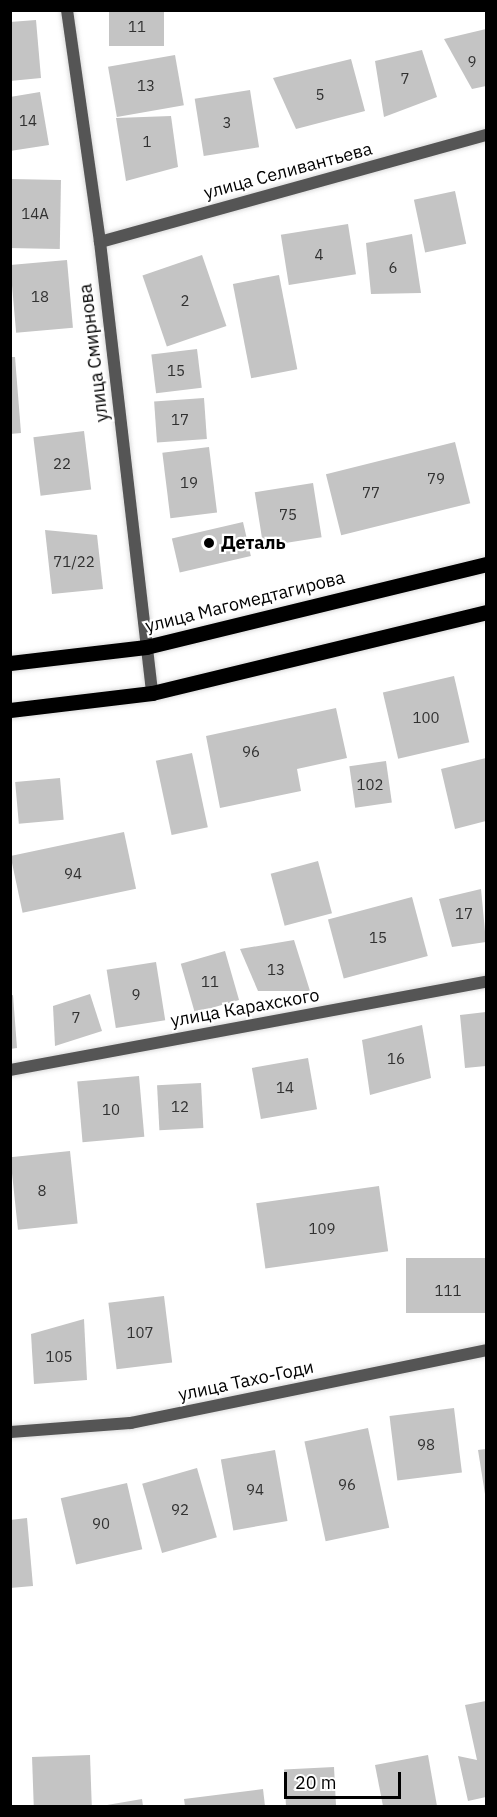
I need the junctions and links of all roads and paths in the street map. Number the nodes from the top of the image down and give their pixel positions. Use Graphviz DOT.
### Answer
graph roads {
  1 [pos="67,10"];
  2 [pos="486,135"];
  3 [pos="100,242"];
  4 [pos="486,564"];
  5 [pos="486,612"];
  6 [pos="146,647"];
  7 [pos="10,663"];
  8 [pos="152,693"];
  9 [pos="10,710"];
  10 [pos="486,982"];
  11 [pos="10,1070"];
  12 [pos="486,1350"];
  13 [pos="10,1432"];
  1 -- 3 [label="street, улица Смирнова"];
  2 -- 3 [label="street, улица Селивантьева"];
  3 -- 6 [label="street, улица Смирнова"];
  4 -- 6 [label="main road, улица Магомедтагирова"];
  5 -- 8 [label="main road"];
  6 -- 7 [label="main road, улица Магомедтагирова"];
  6 -- 8 [label="street, улица Смирнова"];
  8 -- 9 [label="main road"];
  10 -- 11 [label="street, улица Карахского"];
  12 -- 13 [label="street, улица Тахо-Годи"];
}
